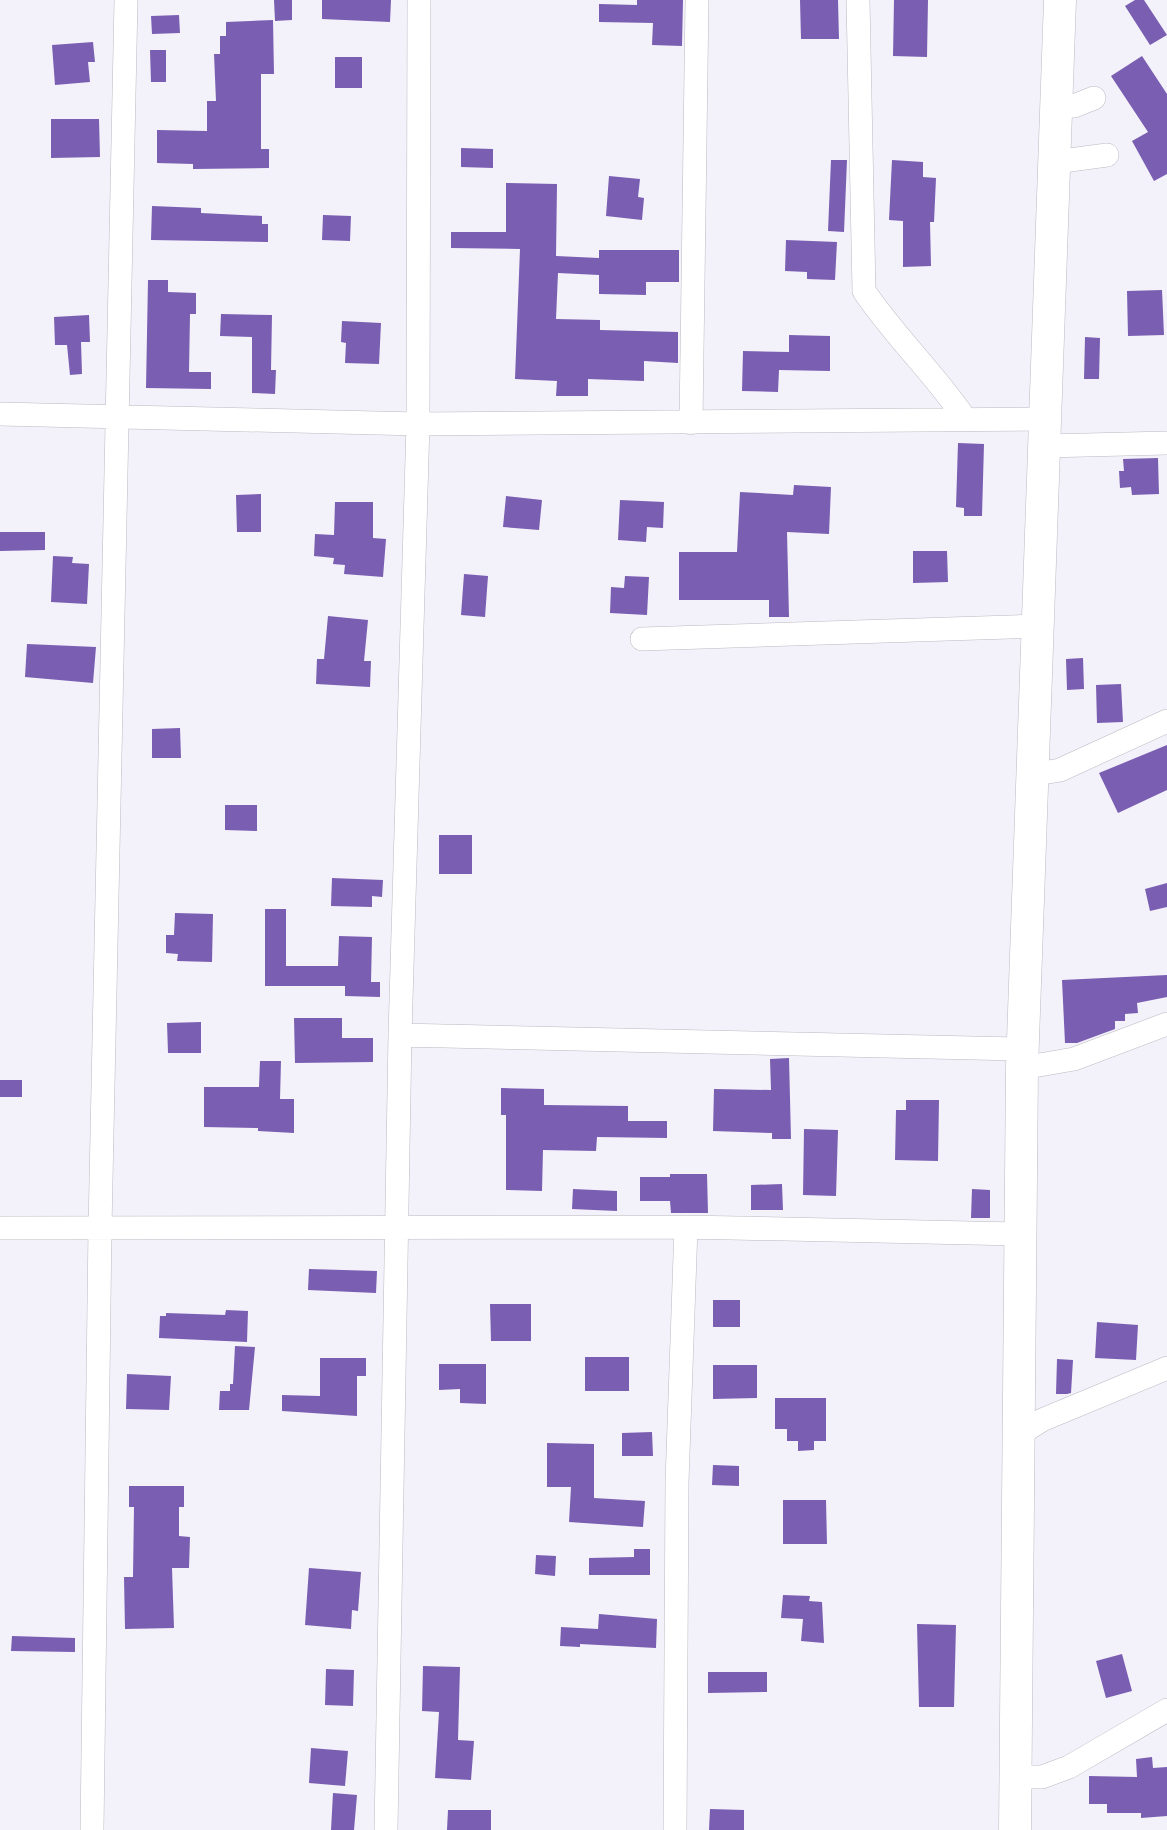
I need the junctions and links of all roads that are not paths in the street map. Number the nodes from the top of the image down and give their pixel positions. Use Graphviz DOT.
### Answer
graph roads {
  1 [pos="126,0"];
  2 [pos="419,0"];
  3 [pos="696,0"];
  4 [pos="858,0"];
  5 [pos="1060,0"];
  6 [pos="1094,98"];
  7 [pos="1057,107"];
  8 [pos="1107,155"];
  9 [pos="1055,162"];
  10 [pos="0,414"];
  11 [pos="120,416"];
  12 [pos="966,420"];
  13 [pos="691,423"];
  14 [pos="418,424"];
  15 [pos="1045,432"];
  16 [pos="1167,443"];
  17 [pos="1038,626"];
  18 [pos="642,639"];
  19 [pos="1167,721"];
  20 [pos="1031,775"];
  21 [pos="1167,1024"];
  22 [pos="400,1035"];
  23 [pos="1023,1059"];
  24 [pos="399,1227"];
  25 [pos="686,1227"];
  26 [pos="0,1228"];
  27 [pos="100,1228"];
  28 [pos="1021,1234"];
  29 [pos="1167,1368"];
  30 [pos="1018,1435"];
  31 [pos="1167,1710"];
  32 [pos="1015,1777"];
  33 [pos="92,1830"];
  34 [pos="386,1830"];
  35 [pos="675,1830"];
  36 [pos="1015,1830"];
  1 -- 11 [label="street"];
  2 -- 14 [label="street"];
  3 -- 13 [label="street"];
  4 -- 12 [label="street"];
  5 -- 7 [label="street"];
  6 -- 7 [label="street"];
  7 -- 9 [label="street"];
  8 -- 9 [label="street"];
  9 -- 15 [label="street"];
  10 -- 11 [label="street"];
  11 -- 14 [label="street"];
  11 -- 27 [label="street"];
  12 -- 13 [label="street"];
  12 -- 15 [label="street"];
  13 -- 14 [label="street"];
  14 -- 22 [label="street"];
  15 -- 16 [label="street"];
  15 -- 17 [label="street"];
  17 -- 18 [label="street"];
  17 -- 20 [label="street"];
  19 -- 20 [label="street"];
  20 -- 23 [label="street"];
  21 -- 23 [label="street"];
  22 -- 23 [label="street"];
  22 -- 24 [label="street"];
  23 -- 28 [label="street"];
  24 -- 25 [label="street"];
  24 -- 27 [label="street"];
  24 -- 34 [label="street"];
  25 -- 28 [label="street"];
  25 -- 35 [label="street"];
  26 -- 27 [label="street"];
  27 -- 33 [label="street"];
  28 -- 30 [label="street"];
  29 -- 30 [label="street"];
  30 -- 32 [label="street"];
  31 -- 32 [label="street"];
  32 -- 36 [label="street"];
}
